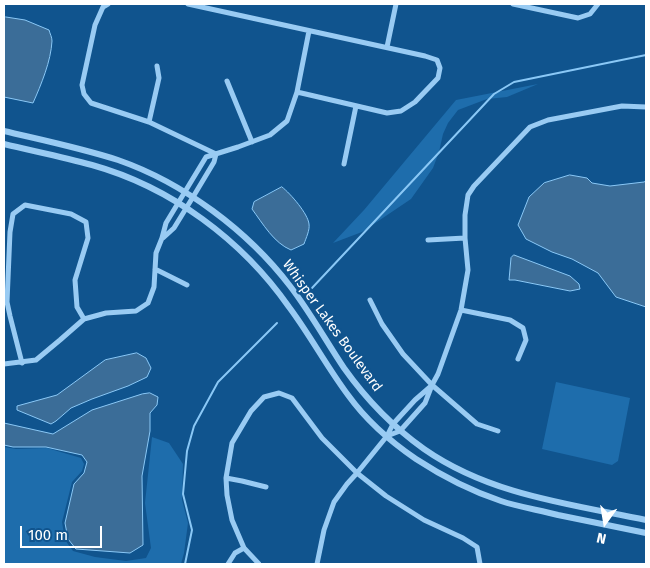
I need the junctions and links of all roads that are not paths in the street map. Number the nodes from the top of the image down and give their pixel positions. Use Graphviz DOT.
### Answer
graph roads {
  1 [pos="108,4"];
  2 [pos="188,4"];
  3 [pos="396,4"];
  4 [pos="512,4"];
  5 [pos="598,4"];
  6 [pos="101,6"];
  7 [pos="535,6"];
  8 [pos="309,32"];
  9 [pos="387,47"];
  10 [pos="157,66"];
  11 [pos="227,81"];
  12 [pos="297,92"];
  13 [pos="356,106"];
  14 [pos="646,107"];
  15 [pos="149,122"];
  16 [pos="4,131"];
  17 [pos="48,141"];
  18 [pos="252,142"];
  19 [pos="4,144"];
  20 [pos="45,154"];
  21 [pos="216,154"];
  22 [pos="344,164"];
  23 [pos="184,192"];
  24 [pos="193,198"];
  25 [pos="177,203"];
  26 [pos="186,209"];
  27 [pos="162,238"];
  28 [pos="465,238"];
  29 [pos="428,240"];
  30 [pos="155,269"];
  31 [pos="187,285"];
  32 [pos="370,300"];
  33 [pos="461,310"];
  34 [pos="84,319"];
  35 [pos="518,359"];
  36 [pos="22,363"];
  37 [pos="4,364"];
  38 [pos="432,385"];
  39 [pos="393,424"];
  40 [pos="400,431"];
  41 [pos="498,431"];
  42 [pos="387,436"];
  43 [pos="357,473"];
  44 [pos="226,478"];
  45 [pos="266,487"];
  46 [pos="564,503"];
  47 [pos="560,515"];
  48 [pos="646,520"];
  49 [pos="646,534"];
  50 [pos="244,548"];
  51 [pos="228,564"];
  52 [pos="259,564"];
  53 [pos="317,564"];
  54 [pos="480,564"];
  1 -- 6 [label="street"];
  2 -- 8 [label="street"];
  3 -- 9 [label="street"];
  4 -- 7 [label="street"];
  5 -- 7 [label="street"];
  6 -- 15 [label="street"];
  8 -- 9 [label="street"];
  8 -- 12 [label="street"];
  9 -- 13 [label="street"];
  10 -- 15 [label="street"];
  11 -- 18 [label="street"];
  12 -- 13 [label="street"];
  12 -- 18 [label="street"];
  13 -- 22 [label="street"];
  14 -- 28 [label="street"];
  15 -- 21 [label="street"];
  16 -- 17 [label="street, Whisper Lakes Boulevard"];
  17 -- 20 [label="street"];
  17 -- 23 [label="street, Whisper Lakes Boulevard"];
  18 -- 21 [label="street"];
  19 -- 20 [label="street, Whisper Lakes Boulevard"];
  20 -- 25 [label="street, Whisper Lakes Boulevard"];
  21 -- 23 [label="street"];
  21 -- 24 [label="street"];
  23 -- 24 [label="street, Whisper Lakes Boulevard"];
  23 -- 25 [label="street"];
  24 -- 26 [label="street"];
  24 -- 39 [label="street, Whisper Lakes Boulevard"];
  25 -- 26 [label="street, Whisper Lakes Boulevard"];
  25 -- 27 [label="street"];
  26 -- 27 [label="street"];
  26 -- 42 [label="street, Whisper Lakes Boulevard"];
  27 -- 30 [label="street"];
  28 -- 29 [label="street"];
  28 -- 33 [label="street"];
  30 -- 31 [label="street"];
  30 -- 34 [label="street"];
  32 -- 38 [label="street"];
  33 -- 35 [label="street"];
  33 -- 38 [label="street"];
  34 -- 36 [label="street"];
  34 -- 36 [label="street"];
  36 -- 37 [label="street"];
  38 -- 39 [label="street"];
  38 -- 40 [label="street"];
  38 -- 41 [label="street"];
  39 -- 40 [label="street, Whisper Lakes Boulevard"];
  39 -- 42 [label="street"];
  40 -- 42 [label="street"];
  40 -- 46 [label="street, Whisper Lakes Boulevard"];
  42 -- 43 [label="street"];
  42 -- 47 [label="street, Whisper Lakes Boulevard"];
  43 -- 44 [label="street"];
  43 -- 53 [label="street"];
  43 -- 54 [label="street"];
  44 -- 45 [label="street"];
  44 -- 50 [label="street"];
  46 -- 47 [label="street"];
  46 -- 48 [label="street, Whisper Lakes Boulevard"];
  47 -- 49 [label="street, Whisper Lakes Boulevard"];
  50 -- 51 [label="street"];
  50 -- 52 [label="street"];
}
